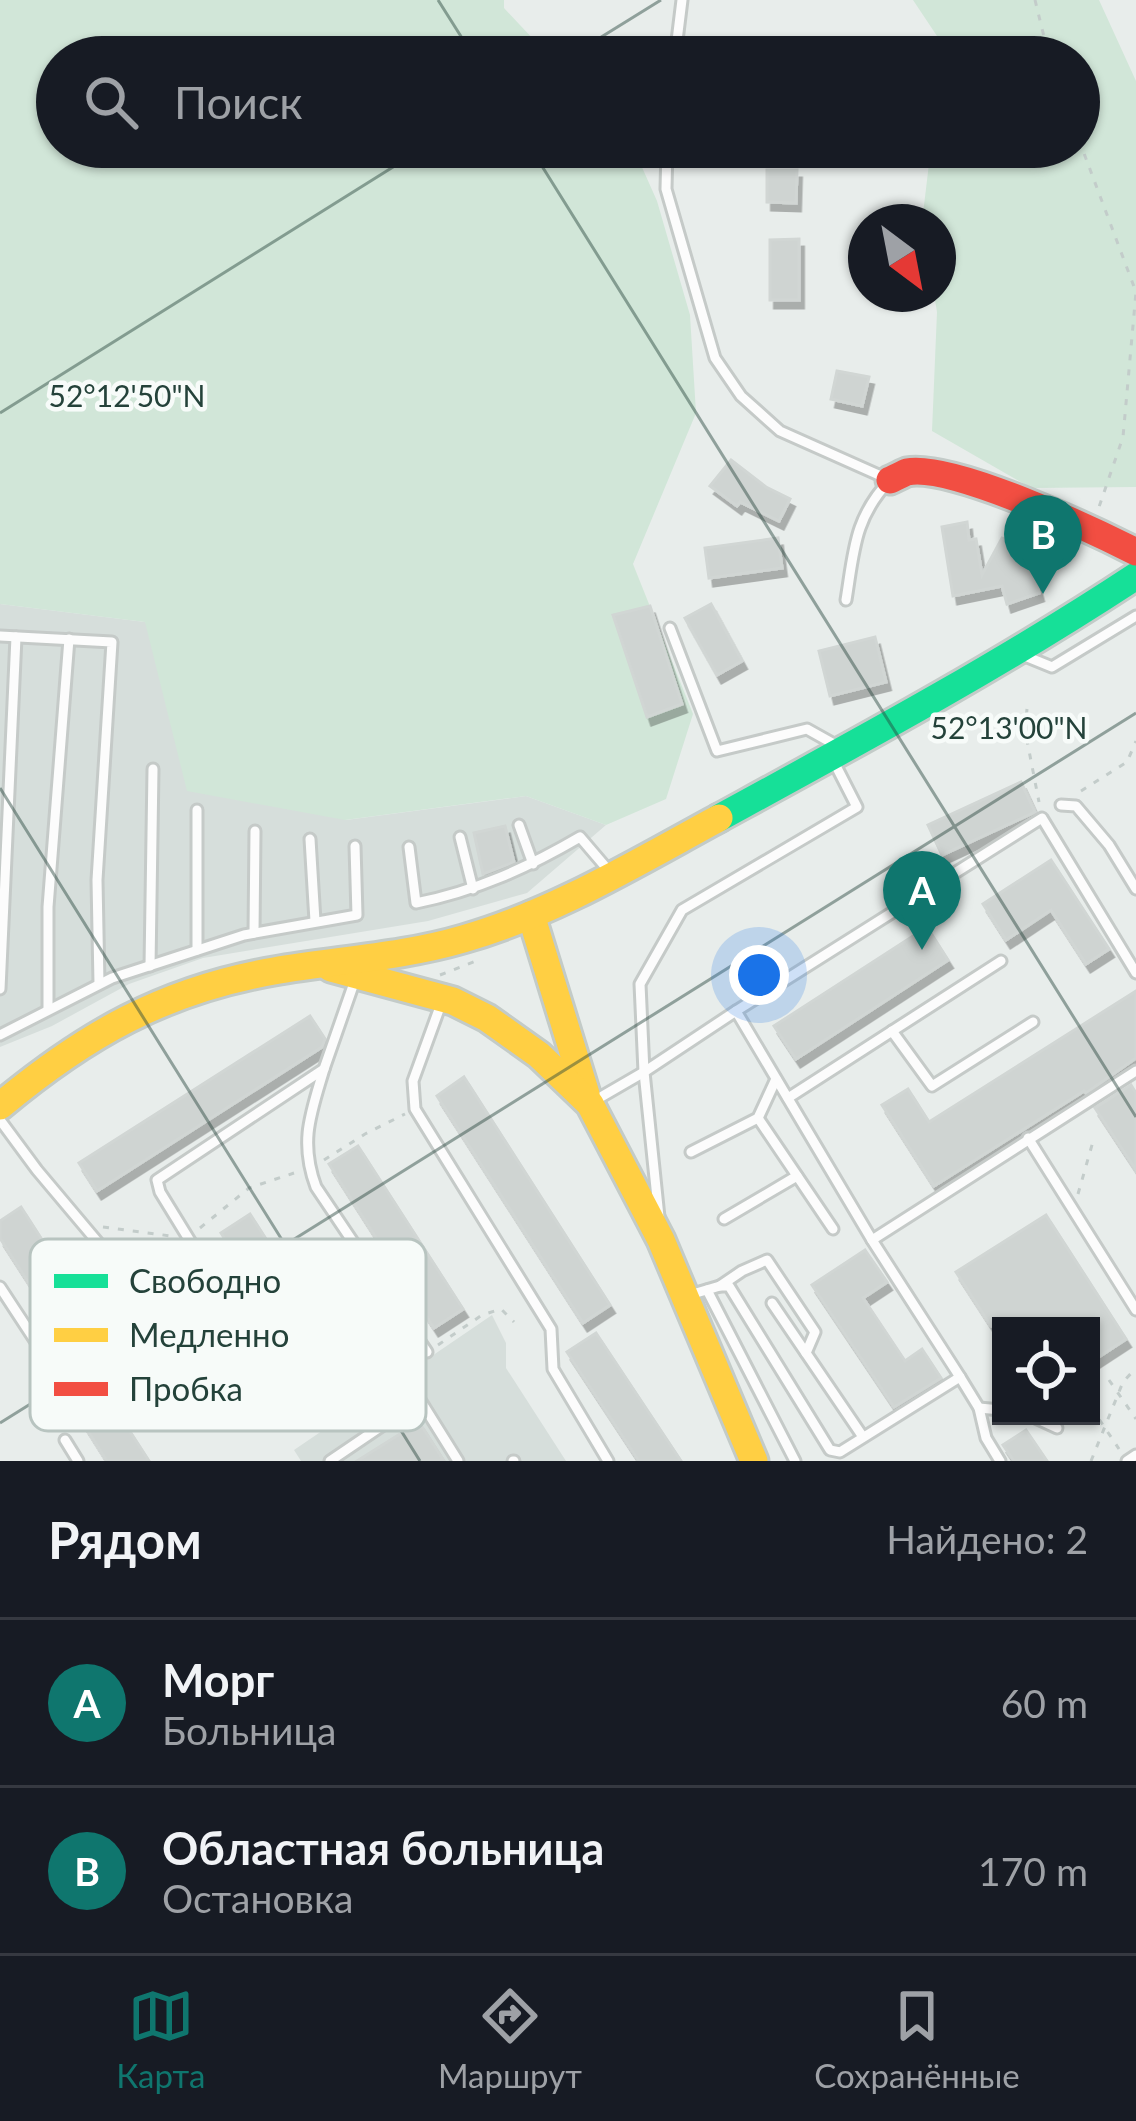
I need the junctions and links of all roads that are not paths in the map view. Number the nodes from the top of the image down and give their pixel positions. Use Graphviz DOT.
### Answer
graph roads {
  1 [pos="682,0"];
  2 [pos="678,36"];
  3 [pos="666,168"];
  4 [pos="890,481"];
  5 [pos="1136,552"];
  6 [pos="1136,576"];
  7 [pos="846,600"];
  8 [pos="1136,616"];
  9 [pos="670,628"];
  10 [pos="0,636"];
  11 [pos="16,637"];
  12 [pos="69,639"];
  13 [pos="1018,653"];
  14 [pos="839,754"];
  15 [pos="153,770"];
  16 [pos="1061,805"];
  17 [pos="197,810"];
  18 [pos="519,825"];
  19 [pos="255,831"];
  20 [pos="460,837"];
  21 [pos="310,838"];
  22 [pos="355,846"];
  23 [pos="409,847"];
  24 [pos="532,864"];
  25 [pos="612,875"];
  26 [pos="473,889"];
  27 [pos="1136,889"];
  28 [pos="530,915"];
  29 [pos="315,921"];
  30 [pos="254,934"];
  31 [pos="197,950"];
  32 [pos="1001,961"];
  33 [pos="316,965"];
  34 [pos="150,966"];
  35 [pos="357,974"];
  36 [pos="1136,974"];
  37 [pos="99,984"];
  38 [pos="0,989"];
  39 [pos="443,998"];
  40 [pos="48,1009"];
  41 [pos="736,1011"];
  42 [pos="1033,1022"];
  43 [pos="892,1031"];
  44 [pos="0,1035"];
  45 [pos="323,1069"];
  46 [pos="1136,1071"];
  47 [pos="644,1072"];
  48 [pos="776,1078"];
  49 [pos="788,1098"];
  50 [pos="590,1104"];
  51 [pos="0,1106"];
  52 [pos="758,1118"];
  53 [pos="0,1120"];
  54 [pos="1028,1138"];
  55 [pos="692,1152"];
  56 [pos="797,1176"];
  57 [pos="724,1219"];
  58 [pos="833,1229"];
  59 [pos="95,1239"];
  60 [pos="189,1239"];
  61 [pos="351,1239"];
  62 [pos="661,1240"];
  63 [pos="872,1240"];
  64 [pos="720,1286"];
  65 [pos="0,1287"];
  66 [pos="697,1293"];
  67 [pos="772,1303"];
  68 [pos="1136,1310"];
  69 [pos="30,1333"];
  70 [pos="806,1353"];
  71 [pos="960,1377"];
  72 [pos="979,1408"];
  73 [pos="992,1409"];
  74 [pos="426,1410"];
  75 [pos="1049,1425"];
  76 [pos="1057,1429"];
  77 [pos="374,1431"];
  78 [pos="863,1437"];
  79 [pos="64,1440"];
  80 [pos="830,1450"];
  81 [pos="1136,1455"];
  82 [pos="78,1461"];
  83 [pos="330,1461"];
  84 [pos="458,1461"];
  85 [pos="608,1461"];
  86 [pos="754,1461"];
  87 [pos="795,1461"];
  88 [pos="837,1461"];
  89 [pos="1000,1461"];
  90 [pos="1127,1461"];
  1 -- 2 [label="lane"];
  3 -- 4 [label="lane"];
  4 -- 5 [label="main road"];
  4 -- 7 [label="lane"];
  6 -- 13 [label="main road"];
  8 -- 13 [label="lane"];
  9 -- 14 [label="lane"];
  10 -- 11 [label="lane"];
  11 -- 12 [label="lane"];
  11 -- 38 [label="lane"];
  12 -- 37 [label="lane"];
  12 -- 40 [label="lane"];
  13 -- 14 [label="main road"];
  14 -- 25 [label="main road"];
  14 -- 47 [label="lane"];
  15 -- 34 [label="lane"];
  16 -- 27 [label="lane"];
  17 -- 31 [label="lane"];
  18 -- 24 [label="lane"];
  19 -- 30 [label="lane"];
  20 -- 26 [label="lane"];
  21 -- 29 [label="lane"];
  22 -- 29 [label="lane"];
  23 -- 26 [label="lane"];
  24 -- 25 [label="lane"];
  24 -- 26 [label="lane"];
  25 -- 28 [label="main road"];
  28 -- 33 [label="main road"];
  28 -- 50 [label="main road"];
  29 -- 30 [label="lane"];
  30 -- 31 [label="lane"];
  31 -- 34 [label="lane"];
  32 -- 43 [label="lane"];
  33 -- 35 [label="main road"];
  33 -- 51 [label="main road"];
  34 -- 37 [label="lane"];
  35 -- 39 [label="main road"];
  35 -- 45 [label="lane"];
  36 -- 41 [label="lane"];
  37 -- 40 [label="lane"];
  39 -- 50 [label="main road"];
  39 -- 85 [label="lane"];
  40 -- 44 [label="lane"];
  41 -- 47 [label="lane"];
  41 -- 48 [label="lane"];
  42 -- 43 [label="lane"];
  43 -- 49 [label="lane"];
  45 -- 60 [label="lane"];
  45 -- 61 [label="lane"];
  46 -- 54 [label="lane"];
  47 -- 50 [label="lane"];
  47 -- 62 [label="lane"];
  48 -- 49 [label="lane"];
  48 -- 52 [label="lane"];
  49 -- 63 [label="lane"];
  50 -- 62 [label="main road"];
  52 -- 55 [label="lane"];
  52 -- 56 [label="lane"];
  53 -- 59 [label="lane"];
  54 -- 63 [label="lane"];
  54 -- 68 [label="lane"];
  56 -- 57 [label="lane"];
  56 -- 58 [label="lane"];
  62 -- 66 [label="main road"];
  63 -- 71 [label="lane"];
  64 -- 66 [label="lane"];
  64 -- 70 [label="lane"];
  64 -- 80 [label="lane"];
  65 -- 69 [label="lane"];
  66 -- 86 [label="main road"];
  66 -- 87 [label="lane"];
  67 -- 70 [label="lane"];
  70 -- 78 [label="lane"];
  71 -- 72 [label="lane"];
  71 -- 78 [label="lane"];
  72 -- 73 [label="lane"];
  72 -- 89 [label="lane"];
  74 -- 84 [label="lane"];
  75 -- 76 [label="lane"];
  77 -- 83 [label="lane"];
  78 -- 80 [label="lane"];
  79 -- 82 [label="lane"];
  80 -- 88 [label="lane"];
  81 -- 90 [label="lane"];
}
